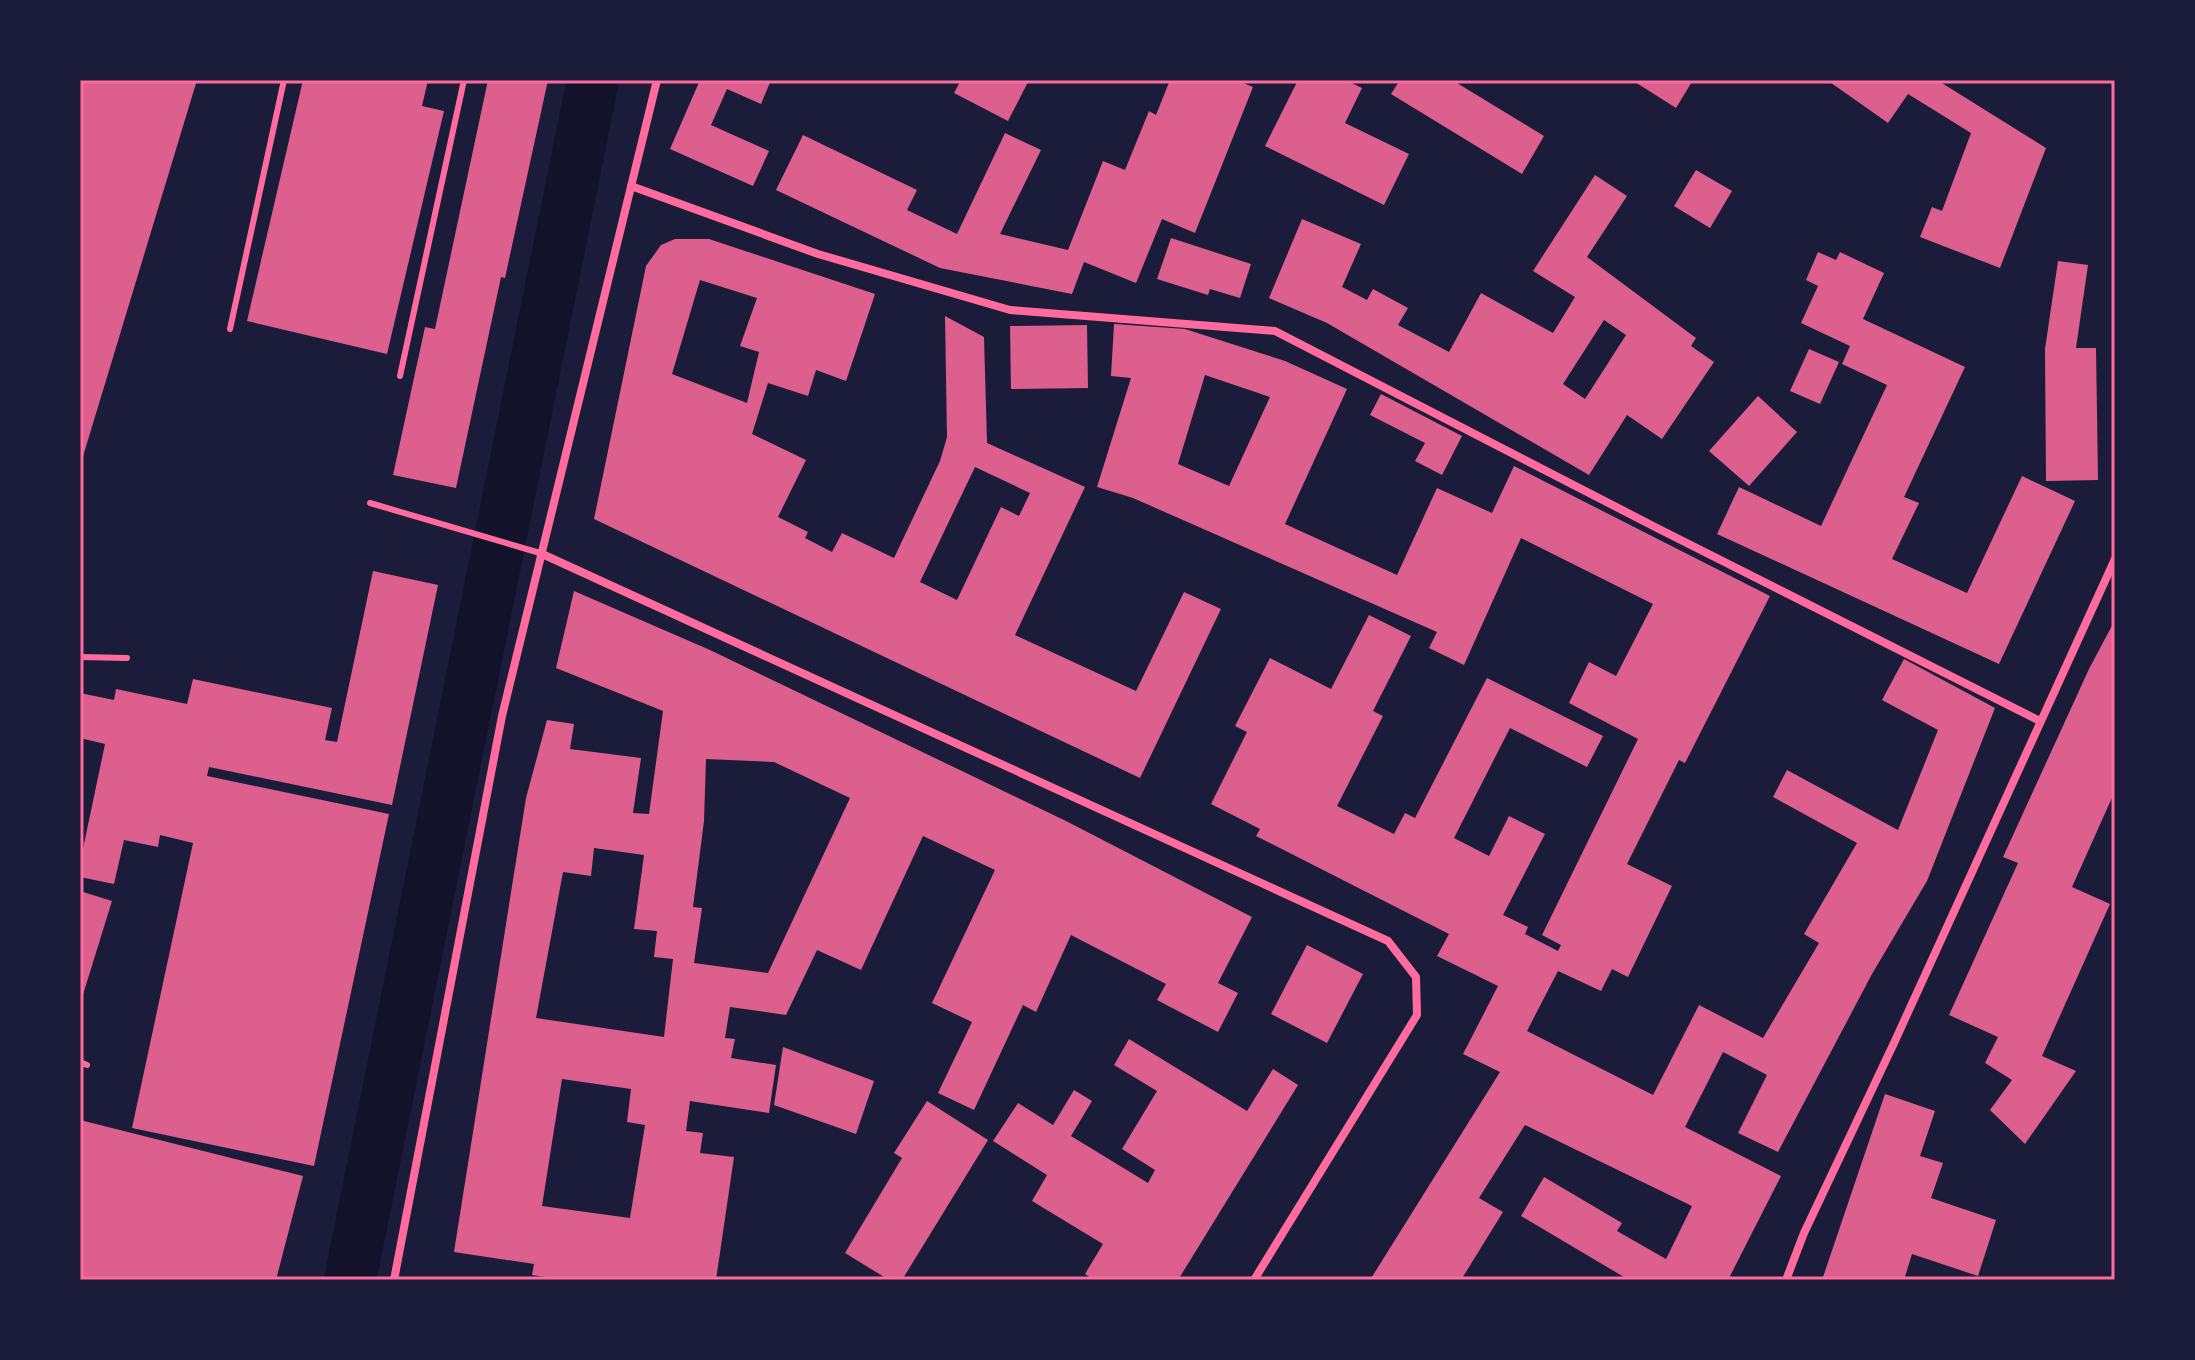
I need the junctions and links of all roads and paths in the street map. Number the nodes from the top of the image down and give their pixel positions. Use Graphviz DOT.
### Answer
graph roads {
  1 [pos="284,80"];
  2 [pos="464,80"];
  3 [pos="657,80"];
  4 [pos="631,186"];
  5 [pos="230,329"];
  6 [pos="400,376"];
  7 [pos="370,503"];
  8 [pos="540,553"];
  9 [pos="2115,559"];
  10 [pos="80,657"];
  11 [pos="127,658"];
  12 [pos="2040,721"];
  13 [pos="394,1280"];
  14 [pos="1254,1280"];
  15 [pos="1786,1280"];
  1 -- 5 [label="lane"];
  2 -- 6 [label="lane"];
  3 -- 4 [label="street"];
  4 -- 8 [label="street"];
  4 -- 12 [label="street"];
  7 -- 8 [label="lane"];
  8 -- 13 [label="street"];
  8 -- 14 [label="street"];
  9 -- 12 [label="street"];
  10 -- 11 [label="lane"];
  12 -- 15 [label="street"];
}
